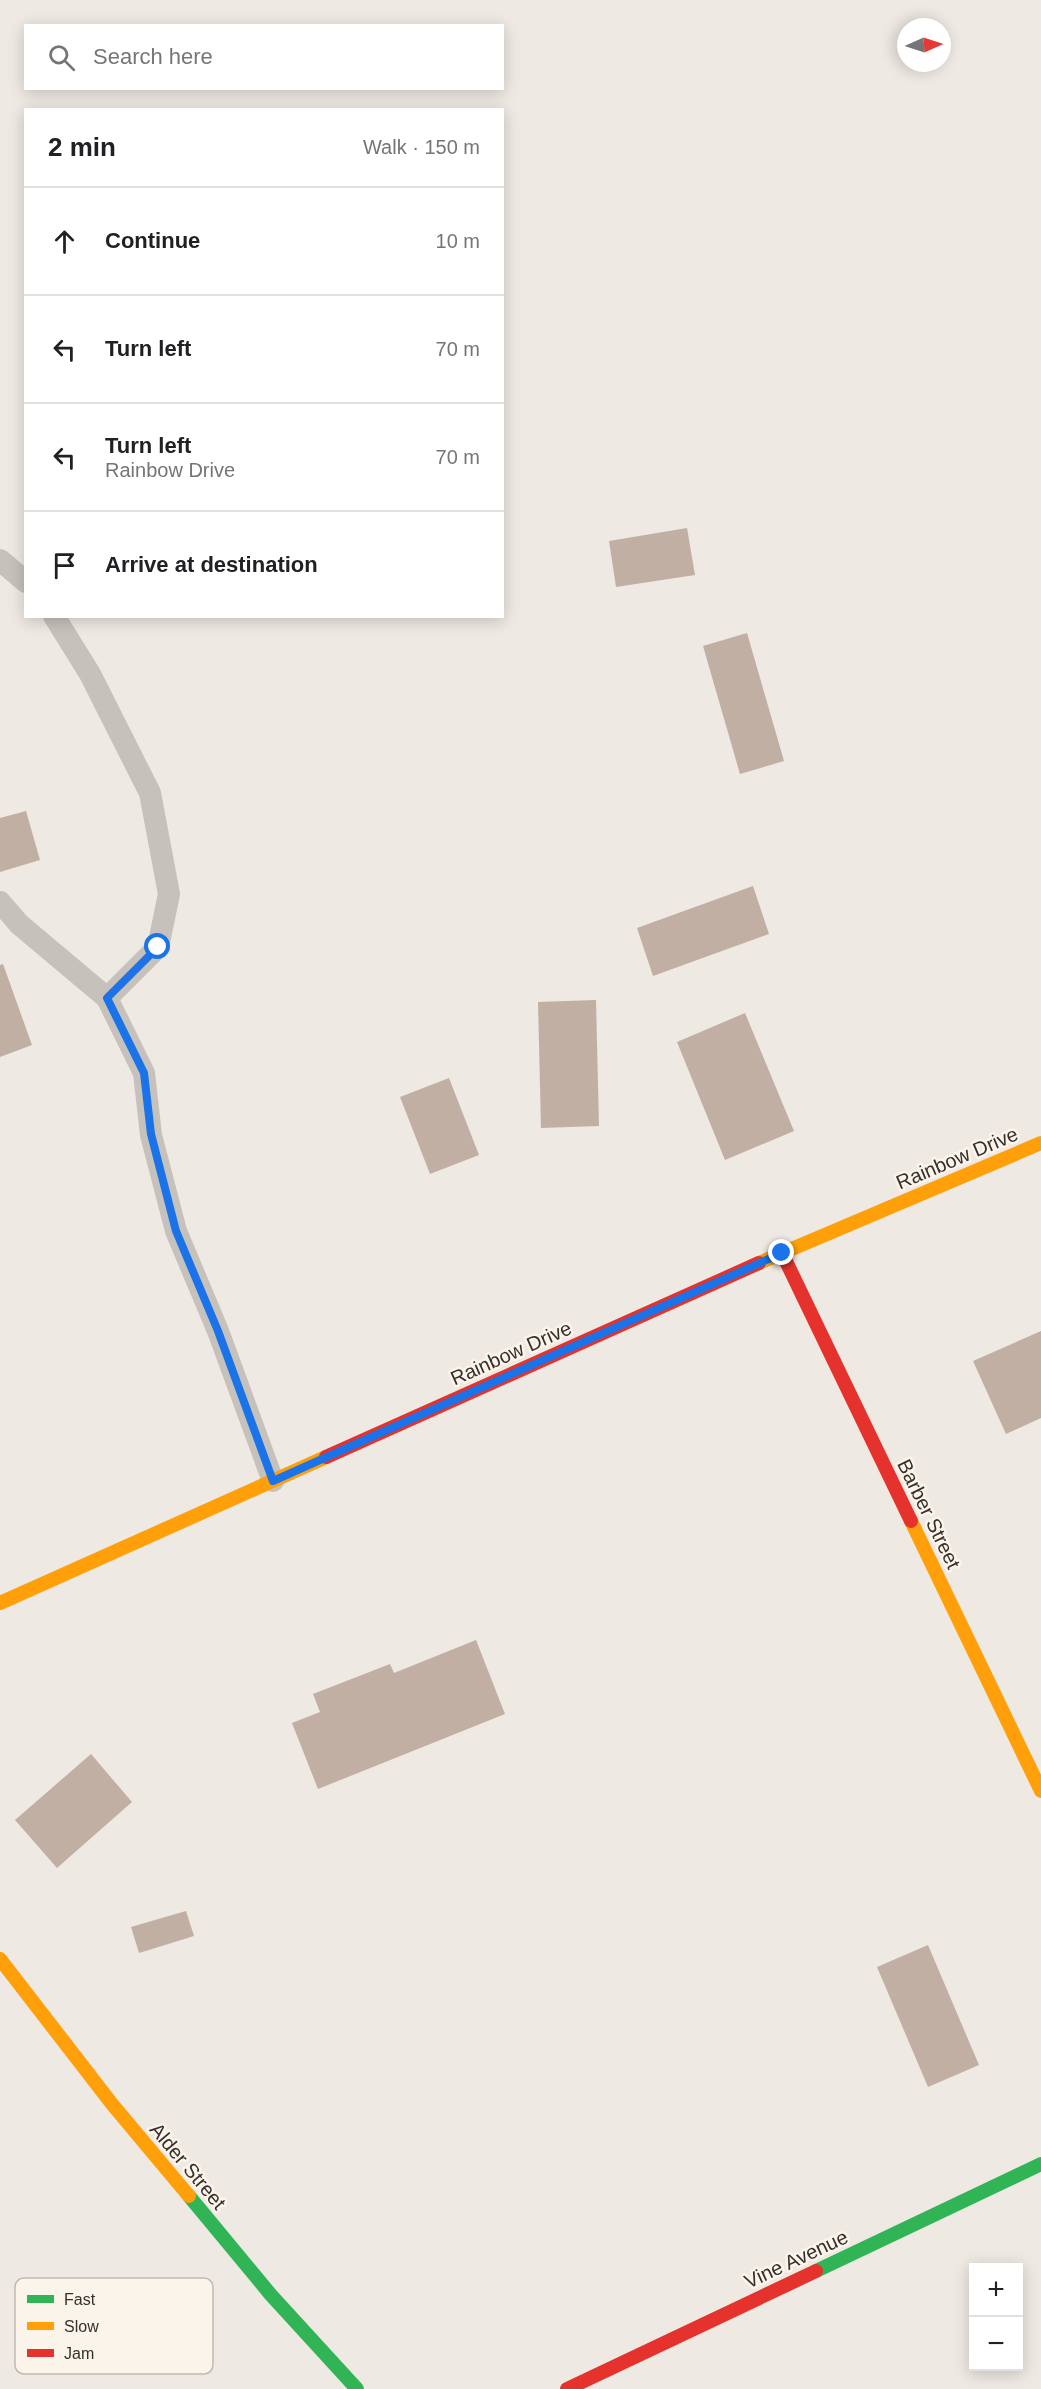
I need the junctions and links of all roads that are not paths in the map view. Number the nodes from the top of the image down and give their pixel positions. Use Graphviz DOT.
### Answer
graph roads {
  1 [pos="0,560"];
  2 [pos="24,580"];
  3 [pos="55,618"];
  4 [pos="0,902"];
  5 [pos="107,998"];
  6 [pos="1041,1143"];
  7 [pos="782,1253"];
  8 [pos="273,1481"];
  9 [pos="0,1603"];
  10 [pos="1041,1791"];
  11 [pos="0,1959"];
  12 [pos="1041,2164"];
  13 [pos="357,2389"];
  14 [pos="567,2389"];
  1 -- 2 [label="lane"];
  3 -- 5 [label="lane"];
  4 -- 5 [label="lane"];
  5 -- 8 [label="lane"];
  6 -- 7 [label="street, Rainbow Drive"];
  7 -- 8 [label="street, Rainbow Drive"];
  7 -- 10 [label="street, Barber Street"];
  8 -- 9 [label="street, Rainbow Drive"];
  11 -- 13 [label="street, Alder Street"];
  12 -- 14 [label="street, Vine Avenue"];
}
